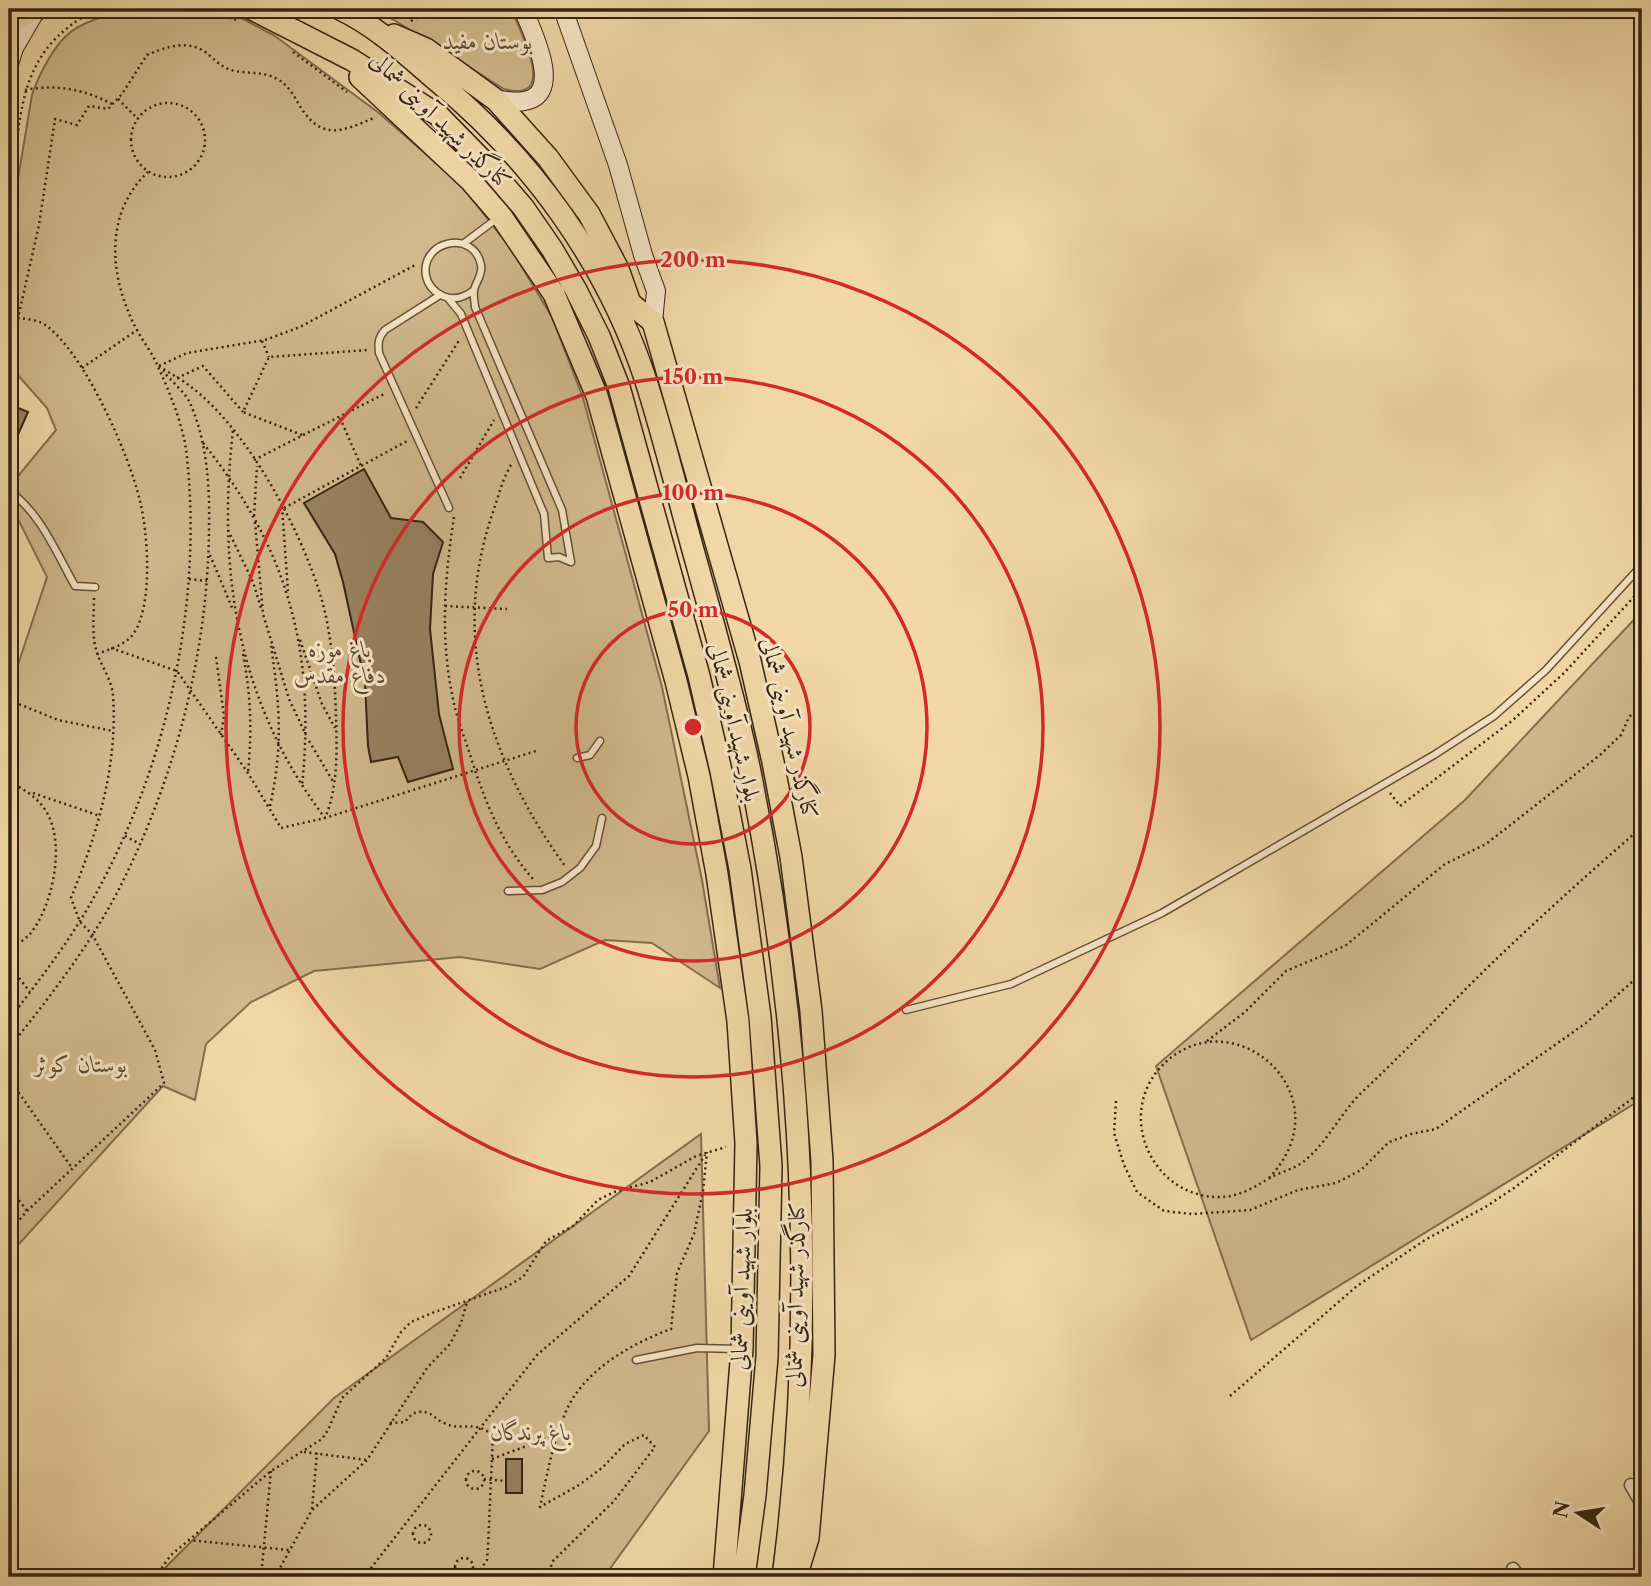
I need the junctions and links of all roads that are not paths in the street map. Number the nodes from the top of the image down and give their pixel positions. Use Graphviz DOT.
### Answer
graph roads {
  1 [pos="37,9"];
  2 [pos="340,9"];
  3 [pos="523,9"];
  4 [pos="562,9"];
  5 [pos="245,15"];
  6 [pos="9,21"];
  7 [pos="369,24"];
  8 [pos="330,50"];
  9 [pos="9,64"];
  10 [pos="496,100"];
  11 [pos="501,216"];
  12 [pos="463,244"];
  13 [pos="474,290"];
  14 [pos="440,295"];
  15 [pos="448,298"];
  16 [pos="653,322"];
  17 [pos="9,491"];
  18 [pos="449,508"];
  19 [pos="1642,565"];
  20 [pos="94,587"];
  21 [pos="600,741"];
  22 [pos="577,758"];
  23 [pos="602,818"];
  24 [pos="508,891"];
  25 [pos="906,1010"];
  26 [pos="741,1349"];
  27 [pos="636,1360"];
  28 [pos="1631,1485"];
  29 [pos="1642,1504"];
  30 [pos="724,1577"];
  31 [pos="744,1577"];
  32 [pos="783,1577"];
  33 [pos="796,1577"];
  1 -- 6 [label="main road"];
  1 -- 9 [label="street"];
  2 -- 7 [label="main road, بلوار شهید آوینی شمالی"];
  3 -- 10 [label="street"];
  4 -- 16 [label="street"];
  5 -- 8 [label="main road, بلوار شهید آوینی شمالی"];
  7 -- 10 [label="main road, کنارگذر شهید آوینی شمالی"];
  7 -- 32 [label="main road, بلوار شهید آوینی شمالی"];
  8 -- 11 [label="main road, کنارگذر شهید آوینی شمالی"];
  8 -- 31 [label="main road, بلوار شهید آوینی شمالی"];
  10 -- 16 [label="main road, کنارگذر شهید آوینی شمالی"];
  11 -- 12 [label="lane"];
  11 -- 26 [label="main road, کنارگذر شهید آوینی شمالی"];
  12 -- 13 [label="lane"];
  12 -- 14 [label="lane"];
  13 -- 15 [label="lane"];
  13 -- 15 [label="lane"];
  14 -- 15 [label="lane"];
  14 -- 18 [label="lane"];
  16 -- 33 [label="main road, کنارگذر شهید آوینی شمالی"];
  17 -- 20 [label="lane"];
  19 -- 25 [label="lane"];
  21 -- 22 [label="lane"];
  23 -- 24 [label="lane"];
  26 -- 27 [label="lane"];
  26 -- 30 [label="main road, کنارگذر شهید آوینی شمالی"];
  28 -- 29 [label="street"];
}
